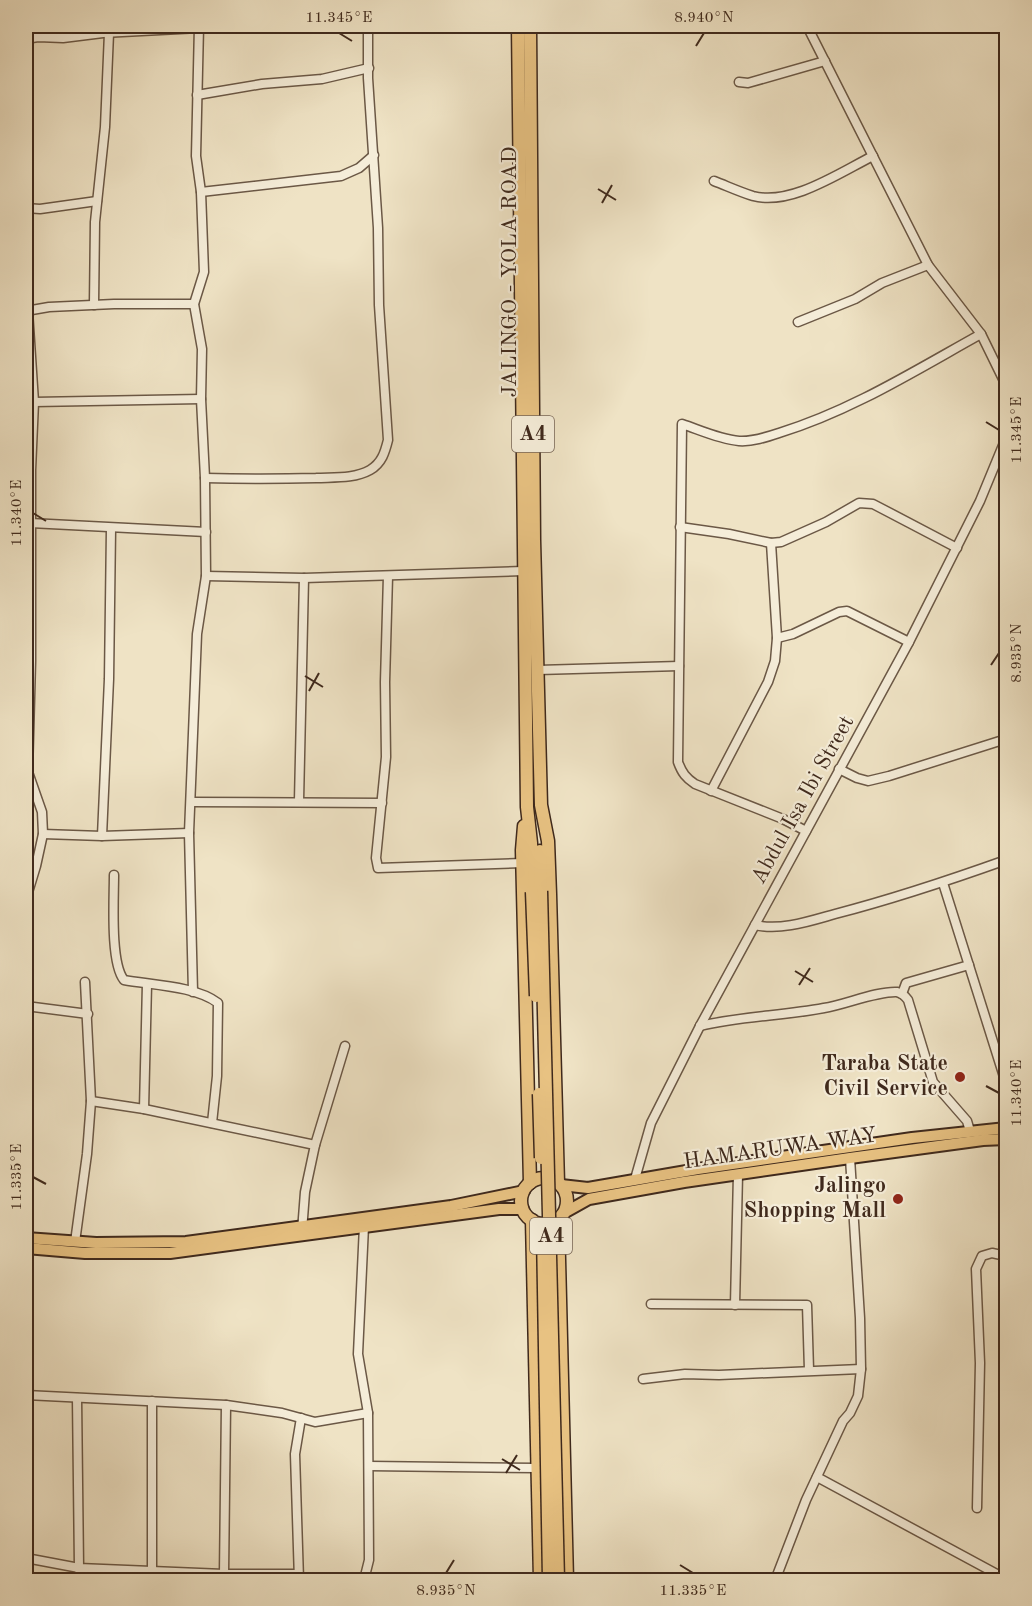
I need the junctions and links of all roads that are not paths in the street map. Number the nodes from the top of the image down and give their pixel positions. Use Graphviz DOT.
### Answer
graph roads {
  1 [pos="368,26"];
  2 [pos="518,26"];
  3 [pos="530,26"];
  4 [pos="807,26"];
  5 [pos="199,27"];
  6 [pos="109,33"];
  7 [pos="26,39"];
  8 [pos="825,61"];
  9 [pos="369,68"];
  10 [pos="739,82"];
  11 [pos="197,95"];
  12 [pos="374,155"];
  13 [pos="873,156"];
  14 [pos="714,181"];
  15 [pos="201,192"];
  16 [pos="97,201"];
  17 [pos="26,208"];
  18 [pos="928,265"];
  19 [pos="194,304"];
  20 [pos="94,305"];
  21 [pos="27,311"];
  22 [pos="798,322"];
  23 [pos="981,334"];
  24 [pos="1006,385"];
  25 [pos="201,399"];
  26 [pos="34,402"];
  27 [pos="1006,438"];
  28 [pos="28,470"];
  29 [pos="205,478"];
  30 [pos="30,523"];
  31 [pos="680,527"];
  32 [pos="111,529"];
  33 [pos="206,532"];
  34 [pos="771,543"];
  35 [pos="957,548"];
  36 [pos="523,572"];
  37 [pos="206,576"];
  38 [pos="388,576"];
  39 [pos="304,578"];
  40 [pos="777,638"];
  41 [pos="909,642"];
  42 [pos="679,666"];
  43 [pos="538,670"];
  44 [pos="1006,739"];
  45 [pos="28,748"];
  46 [pos="839,769"];
  47 [pos="711,791"];
  48 [pos="299,801"];
  49 [pos="191,802"];
  50 [pos="382,803"];
  51 [pos="541,805"];
  52 [pos="527,807"];
  53 [pos="806,831"];
  54 [pos="189,833"];
  55 [pos="43,834"];
  56 [pos="102,836"];
  57 [pos="1006,860"];
  58 [pos="522,863"];
  59 [pos="114,875"];
  60 [pos="943,883"];
  61 [pos="537,892"];
  62 [pos="26,899"];
  63 [pos="755,925"];
  64 [pos="969,965"];
  65 [pos="86,982"];
  66 [pos="147,984"];
  67 [pos="193,992"];
  68 [pos="902,994"];
  69 [pos="26,1006"];
  70 [pos="88,1014"];
  71 [pos="700,1026"];
  72 [pos="345,1046"];
  73 [pos="1006,1083"];
  74 [pos="91,1101"];
  75 [pos="144,1108"];
  76 [pos="212,1123"];
  77 [pos="1006,1128"];
  78 [pos="970,1131"];
  79 [pos="1006,1139"];
  80 [pos="315,1145"];
  81 [pos="850,1158"];
  82 [pos="738,1174"];
  83 [pos="635,1179"];
  84 [pos="560,1184"];
  85 [pos="527,1187"];
  86 [pos="523,1209"];
  87 [pos="561,1216"];
  88 [pos="532,1220"];
  89 [pos="364,1226"];
  90 [pos="302,1230"];
  91 [pos="26,1238"];
  92 [pos="75,1242"];
  93 [pos="26,1248"];
  94 [pos="1006,1256"];
  95 [pos="651,1304"];
  96 [pos="735,1305"];
  97 [pos="861,1369"];
  98 [pos="809,1370"];
  99 [pos="643,1379"];
  100 [pos="26,1395"];
  101 [pos="76,1398"];
  102 [pos="152,1401"];
  103 [pos="226,1405"];
  104 [pos="368,1413"];
  105 [pos="301,1418"];
  106 [pos="369,1466"];
  107 [pos="537,1468"];
  108 [pos="817,1477"];
  109 [pos="977,1508"];
  110 [pos="26,1558"];
  111 [pos="79,1568"];
  112 [pos="152,1570"];
  113 [pos="224,1574"];
  114 [pos="298,1577"];
  115 [pos="776,1578"];
  116 [pos="1006,1579"];
  117 [pos="81,1581"];
  118 [pos="364,1581"];
  119 [pos="540,1581"];
  120 [pos="549,1581"];
  121 [pos="558,1581"];
  122 [pos="567,1581"];
  1 -- 9 [label="street"];
  2 -- 36 [label="highway, A4"];
  3 -- 43 [label="highway, JALINGO - YOLA ROAD / A4"];
  4 -- 8 [label="street"];
  5 -- 6 [label="street"];
  5 -- 11 [label="street"];
  6 -- 7 [label="street"];
  6 -- 16 [label="street"];
  8 -- 10 [label="street"];
  8 -- 13 [label="street"];
  9 -- 11 [label="street"];
  9 -- 12 [label="street"];
  11 -- 15 [label="street"];
  12 -- 15 [label="street"];
  12 -- 29 [label="street"];
  13 -- 14 [label="street"];
  13 -- 18 [label="street"];
  15 -- 19 [label="street"];
  16 -- 17 [label="street"];
  16 -- 20 [label="street"];
  18 -- 22 [label="street"];
  18 -- 23 [label="street"];
  19 -- 20 [label="street"];
  19 -- 25 [label="street"];
  20 -- 21 [label="street"];
  21 -- 26 [label="street"];
  23 -- 24 [label="street"];
  23 -- 31 [label="street"];
  25 -- 26 [label="street"];
  25 -- 29 [label="street"];
  26 -- 28 [label="street"];
  27 -- 35 [label="street, Abdul Isa Ibi Street"];
  28 -- 30 [label="street"];
  29 -- 33 [label="street"];
  30 -- 32 [label="street"];
  30 -- 45 [label="street"];
  31 -- 34 [label="street"];
  31 -- 42 [label="street"];
  32 -- 33 [label="street"];
  32 -- 56 [label="street"];
  33 -- 37 [label="street"];
  34 -- 35 [label="street"];
  34 -- 40 [label="street"];
  35 -- 41 [label="street, Abdul Isa Ibi Street"];
  36 -- 38 [label="street"];
  36 -- 52 [label="highway, A4"];
  37 -- 39 [label="street"];
  37 -- 49 [label="street"];
  38 -- 39 [label="street"];
  38 -- 50 [label="street"];
  39 -- 48 [label="street"];
  40 -- 41 [label="street"];
  40 -- 47 [label="street"];
  41 -- 46 [label="street, Abdul Isa Ibi Street"];
  42 -- 43 [label="street"];
  42 -- 47 [label="street"];
  43 -- 51 [label="highway, JALINGO - YOLA ROAD / A4"];
  44 -- 46 [label="street"];
  45 -- 55 [label="street"];
  46 -- 53 [label="street, Abdul Isa Ibi Street"];
  47 -- 53 [label="street"];
  48 -- 49 [label="street"];
  48 -- 50 [label="street"];
  49 -- 54 [label="street"];
  50 -- 58 [label="street"];
  51 -- 61 [label="highway, A4"];
  51 -- 84 [label="highway, JALINGO - YOLA ROAD / A4"];
  52 -- 58 [label="highway, A4"];
  52 -- 61 [label="highway, A4"];
  53 -- 63 [label="street, Abdul Isa Ibi Street"];
  54 -- 56 [label="street"];
  54 -- 67 [label="street"];
  55 -- 56 [label="street"];
  55 -- 62 [label="street"];
  57 -- 60 [label="street"];
  58 -- 85 [label="highway, A4"];
  59 -- 66 [label="street"];
  60 -- 63 [label="street"];
  60 -- 64 [label="street"];
  61 -- 120 [label="highway, A4, bridge"];
  61 -- 121 [label="highway, A4, bridge"];
  63 -- 71 [label="street, Abdul Isa Ibi Street"];
  64 -- 68 [label="street"];
  64 -- 73 [label="street"];
  65 -- 70 [label="street"];
  66 -- 67 [label="street"];
  66 -- 75 [label="street"];
  67 -- 76 [label="street"];
  68 -- 71 [label="street"];
  68 -- 78 [label="street"];
  69 -- 70 [label="street"];
  70 -- 74 [label="street"];
  71 -- 83 [label="street, Abdul Isa Ibi Street"];
  72 -- 80 [label="street"];
  74 -- 75 [label="street"];
  74 -- 92 [label="street"];
  75 -- 76 [label="street"];
  76 -- 80 [label="street"];
  77 -- 78 [label="main road"];
  78 -- 83 [label="main road"];
  79 -- 81 [label="main road, HAMARUWA WAY"];
  80 -- 90 [label="street"];
  81 -- 82 [label="main road, HAMARUWA WAY"];
  81 -- 97 [label="street"];
  82 -- 87 [label="main road, HAMARUWA WAY"];
  82 -- 96 [label="street"];
  83 -- 84 [label="main road"];
  84 -- 85 [label="highway"];
  84 -- 87 [label="highway, A4"];
  85 -- 86 [label="highway, A4"];
  85 -- 90 [label="main road"];
  86 -- 88 [label="highway, A4"];
  86 -- 89 [label="main road"];
  87 -- 88 [label="highway, A4"];
  87 -- 122 [label="highway, A4"];
  88 -- 107 [label="highway, A4"];
  89 -- 90 [label="main road"];
  89 -- 104 [label="street"];
  90 -- 92 [label="main road"];
  90 -- 93 [label="main road"];
  91 -- 92 [label="main road"];
  94 -- 109 [label="street"];
  95 -- 96 [label="street"];
  96 -- 98 [label="street"];
  97 -- 98 [label="street"];
  97 -- 108 [label="street"];
  98 -- 99 [label="street"];
  100 -- 101 [label="street"];
  101 -- 102 [label="street"];
  101 -- 111 [label="street"];
  102 -- 103 [label="street"];
  102 -- 112 [label="street"];
  103 -- 105 [label="street"];
  103 -- 113 [label="street"];
  104 -- 105 [label="street"];
  104 -- 106 [label="street"];
  105 -- 114 [label="street"];
  106 -- 107 [label="street"];
  106 -- 118 [label="street"];
  107 -- 119 [label="highway, A4"];
  108 -- 115 [label="street"];
  108 -- 116 [label="street"];
  110 -- 111 [label="street"];
  111 -- 112 [label="street"];
  111 -- 117 [label="street"];
  112 -- 113 [label="street"];
  113 -- 114 [label="street"];
}
